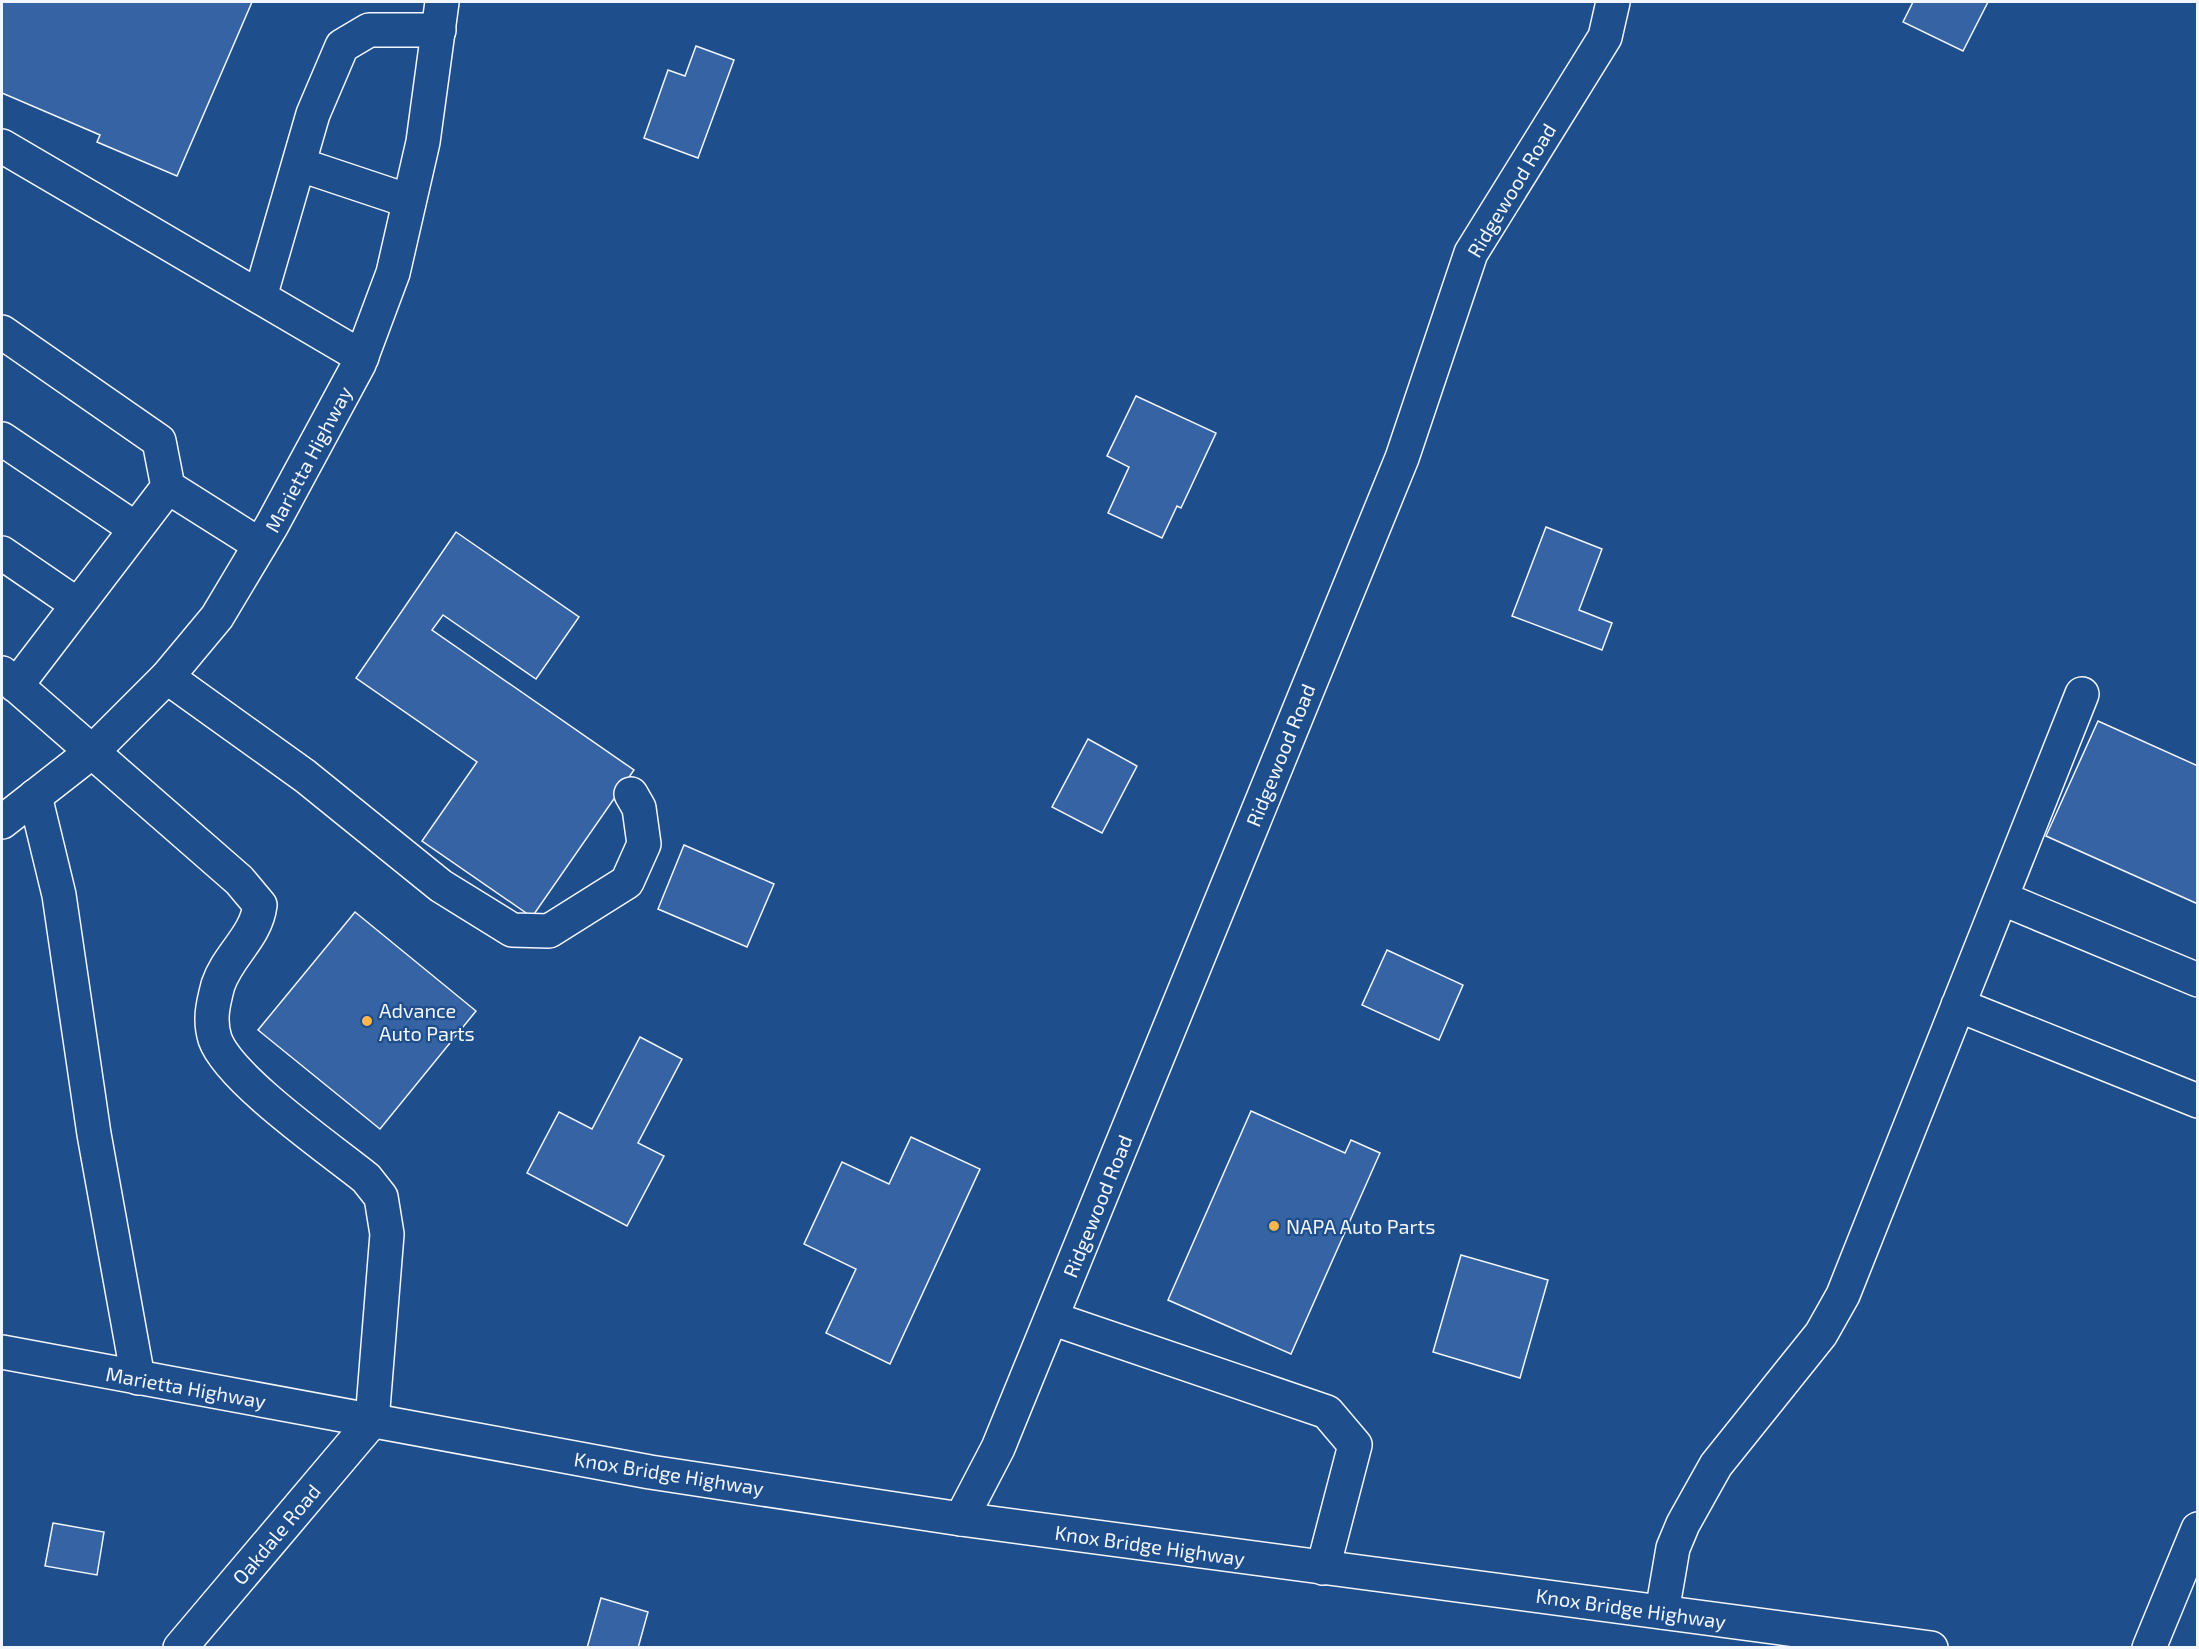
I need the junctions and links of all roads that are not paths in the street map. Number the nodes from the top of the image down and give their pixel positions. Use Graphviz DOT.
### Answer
graph roads {
  1 [pos="1613,2"];
  2 [pos="440,16"];
  3 [pos="2,146"];
  4 [pos="301,165"];
  5 [pos="409,201"];
  6 [pos="260,297"];
  7 [pos="2,332"];
  8 [pos="362,357"];
  9 [pos="2,439"];
  10 [pos="168,487"];
  11 [pos="136,529"];
  12 [pos="260,545"];
  13 [pos="2,553"];
  14 [pos="78,605"];
  15 [pos="167,677"];
  16 [pos="9,679"];
  17 [pos="2082,694"];
  18 [pos="93,751"];
  19 [pos="631,794"];
  20 [pos="35,796"];
  21 [pos="2,822"];
  22 [pos="2001,898"];
  23 [pos="2198,980"];
  24 [pos="1958,1005"];
  25 [pos="2198,1101"];
  26 [pos="1051,1318"];
  27 [pos="2,1352"];
  28 [pos="138,1378"];
  29 [pos="372,1420"];
  30 [pos="961,1520"];
  31 [pos="2198,1529"];
  32 [pos="1323,1568"];
  33 [pos="1662,1612"];
  34 [pos="192,1642"];
  35 [pos="1931,1647"];
  36 [pos="2149,1647"];
  1 -- 26 [label="main road, Ridgewood Road"];
  2 -- 4 [label="main road"];
  2 -- 5 [label="main road, Marietta Highway"];
  3 -- 6 [label="main road"];
  4 -- 5 [label="main road"];
  4 -- 6 [label="main road"];
  5 -- 8 [label="main road, Marietta Highway"];
  6 -- 8 [label="main road"];
  7 -- 10 [label="main road"];
  8 -- 12 [label="main road, Marietta Highway"];
  9 -- 11 [label="main road"];
  10 -- 11 [label="main road"];
  10 -- 12 [label="main road"];
  11 -- 14 [label="main road"];
  12 -- 15 [label="main road, Marietta Highway"];
  13 -- 14 [label="main road"];
  14 -- 16 [label="main road"];
  15 -- 18 [label="main road, Marietta Highway"];
  15 -- 19 [label="main road"];
  16 -- 18 [label="main road"];
  17 -- 22 [label="main road"];
  18 -- 20 [label="main road, Marietta Highway"];
  18 -- 29 [label="main road"];
  20 -- 21 [label="main road, Marietta Highway"];
  20 -- 28 [label="main road"];
  22 -- 23 [label="main road"];
  22 -- 24 [label="main road"];
  24 -- 25 [label="main road"];
  24 -- 33 [label="main road"];
  26 -- 30 [label="main road, Ridgewood Road"];
  26 -- 32 [label="main road"];
  27 -- 28 [label="main road, Marietta Highway"];
  28 -- 29 [label="main road, Marietta Highway"];
  29 -- 30 [label="main road, Knox Bridge Highway"];
  29 -- 34 [label="main road, Oakdale Road"];
  30 -- 32 [label="main road, Knox Bridge Highway"];
  31 -- 36 [label="main road"];
  32 -- 33 [label="main road, Knox Bridge Highway"];
  33 -- 35 [label="main road, Knox Bridge Highway"];
}
